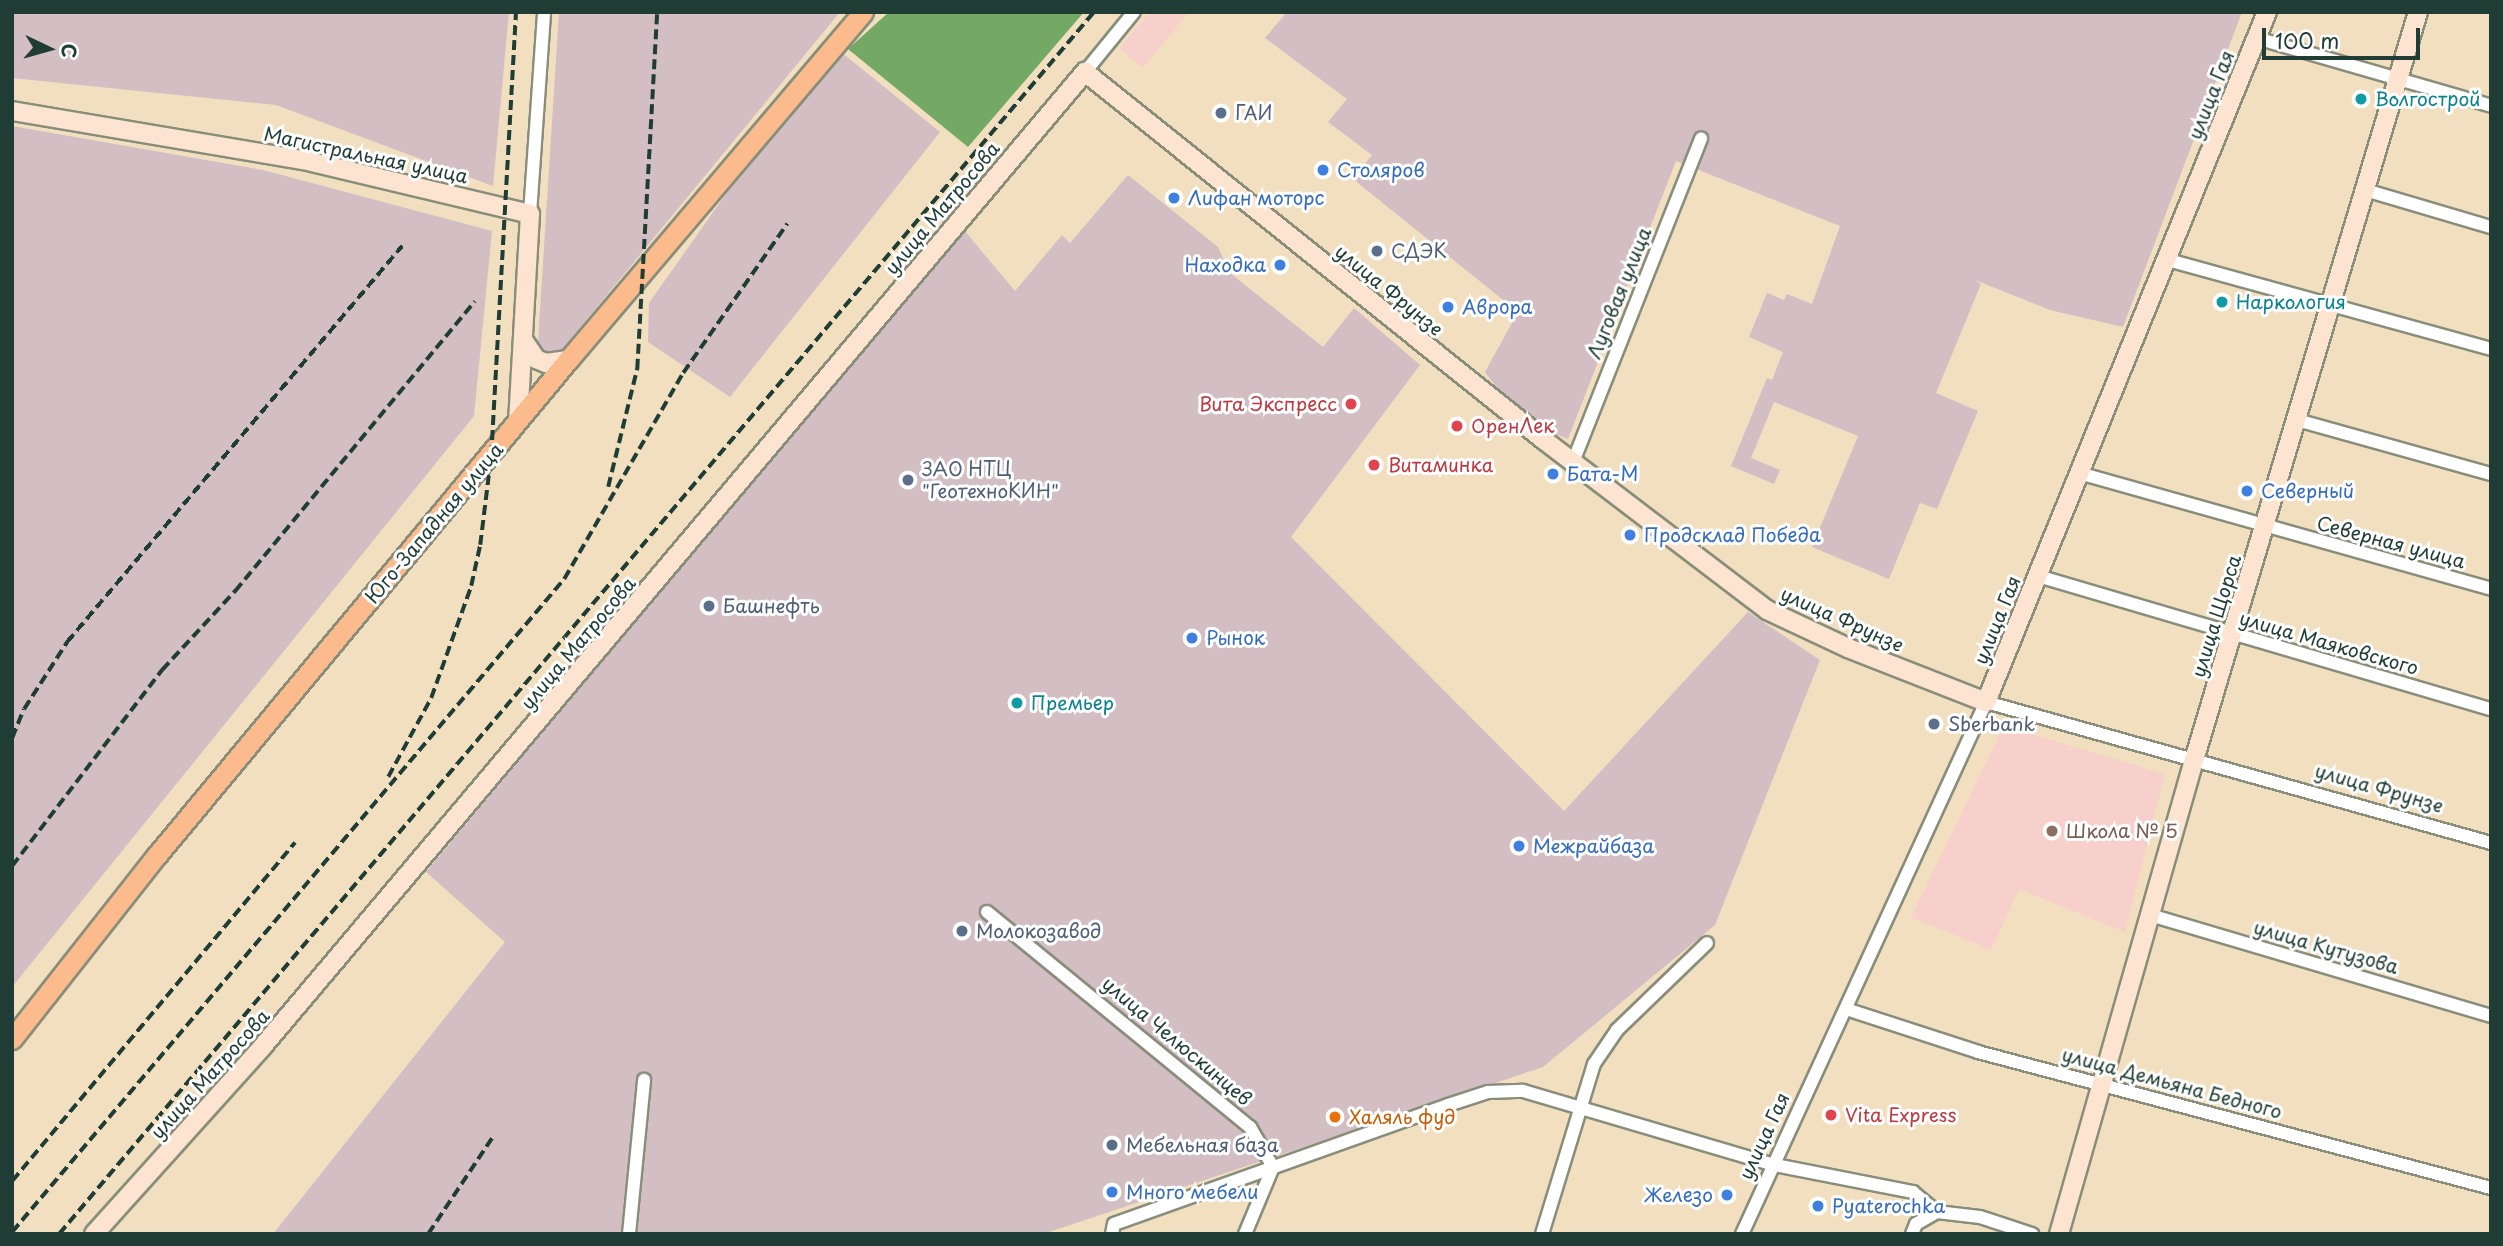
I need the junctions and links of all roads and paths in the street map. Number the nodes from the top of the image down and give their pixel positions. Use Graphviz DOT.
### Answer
graph roads {
  1 [pos="544,12"];
  2 [pos="863,12"];
  3 [pos="1134,12"];
  4 [pos="2267,12"];
  5 [pos="2418,12"];
  6 [pos="2256,37"];
  7 [pos="1085,72"];
  8 [pos="2397,79"];
  9 [pos="2491,106"];
  10 [pos="12,111"];
  11 [pos="1701,138"];
  12 [pos="2365,190"];
  13 [pos="530,214"];
  14 [pos="2491,227"];
  15 [pos="2168,260"];
  16 [pos="2332,303"];
  17 [pos="524,341"];
  18 [pos="2491,349"];
  19 [pos="568,360"];
  20 [pos="2297,420"];
  21 [pos="518,422"];
  22 [pos="1573,462"];
  23 [pos="2079,473"];
  24 [pos="2491,474"];
  25 [pos="2264,527"];
  26 [pos="2038,576"];
  27 [pos="2491,589"];
  28 [pos="2232,636"];
  29 [pos="1986,702"];
  30 [pos="2491,709"];
  31 [pos="2194,760"];
  32 [pos="2491,843"];
  33 [pos="987,912"];
  34 [pos="2150,915"];
  35 [pos="1707,943"];
  36 [pos="1846,1009"];
  37 [pos="2491,1016"];
  38 [pos="12,1039"];
  39 [pos="644,1080"];
  40 [pos="2103,1083"];
  41 [pos="1579,1104"];
  42 [pos="1775,1165"];
  43 [pos="1273,1167"];
  44 [pos="2491,1188"];
  45 [pos="1937,1212"];
  46 [pos="1113,1229"];
  47 [pos="94,1234"];
  48 [pos="629,1234"];
  49 [pos="1245,1234"];
  50 [pos="1542,1234"];
  51 [pos="1742,1234"];
  52 [pos="1912,1234"];
  53 [pos="2032,1234"];
  54 [pos="2059,1234"];
  1 -- 13 [label="street"];
  2 -- 19 [label="main road, Юго-Западная улица"];
  3 -- 7 [label="street"];
  4 -- 6 [label="street, улица Гая"];
  5 -- 8 [label="street, улица Щорса"];
  6 -- 8 [label="street"];
  6 -- 15 [label="street, улица Гая"];
  7 -- 22 [label="street, улица Фрунзе"];
  7 -- 47 [label="street, улица Матросова"];
  8 -- 9 [label="street"];
  8 -- 12 [label="street, улица Щорса"];
  10 -- 13 [label="street, Магистральная улица"];
  11 -- 22 [label="street, Луговая улица"];
  12 -- 14 [label="street"];
  12 -- 16 [label="street, улица Щорса"];
  13 -- 17 [label="street"];
  15 -- 16 [label="street"];
  15 -- 23 [label="street, улица Гая"];
  16 -- 18 [label="street"];
  16 -- 20 [label="street, улица Щорса"];
  17 -- 19 [label="street"];
  17 -- 21 [label="street"];
  19 -- 21 [label="main road, Юго-Западная улица"];
  20 -- 24 [label="street"];
  20 -- 25 [label="street, улица Щорса"];
  21 -- 38 [label="main road, Юго-Западная улица"];
  22 -- 29 [label="street, улица Фрунзе"];
  23 -- 25 [label="street, Северная улица"];
  23 -- 26 [label="street, улица Гая"];
  25 -- 27 [label="street, Северная улица"];
  25 -- 28 [label="street, улица Щорса"];
  26 -- 28 [label="street, улица Маяковского"];
  26 -- 29 [label="street, улица Гая"];
  28 -- 30 [label="street, улица Маяковского"];
  28 -- 31 [label="street, улица Щорса"];
  29 -- 31 [label="street, улица Фрунзе"];
  29 -- 36 [label="street, улица Гая"];
  31 -- 32 [label="street, улица Фрунзе"];
  31 -- 34 [label="street, улица Щорса"];
  33 -- 43 [label="street, улица Челюскинцев"];
  34 -- 37 [label="street, улица Кутузова"];
  34 -- 40 [label="street, улица Щорса"];
  35 -- 41 [label="street"];
  36 -- 40 [label="street, улица Демьяна Бедного"];
  36 -- 42 [label="street, улица Гая"];
  39 -- 48 [label="street"];
  40 -- 44 [label="street, улица Демьяна Бедного"];
  40 -- 54 [label="street, улица Щорса"];
  41 -- 42 [label="street"];
  41 -- 43 [label="street"];
  41 -- 50 [label="street"];
  42 -- 45 [label="street"];
  42 -- 51 [label="street, улица Гая"];
  43 -- 46 [label="street"];
  43 -- 49 [label="street"];
  45 -- 52 [label="street"];
  45 -- 53 [label="street"];
}
